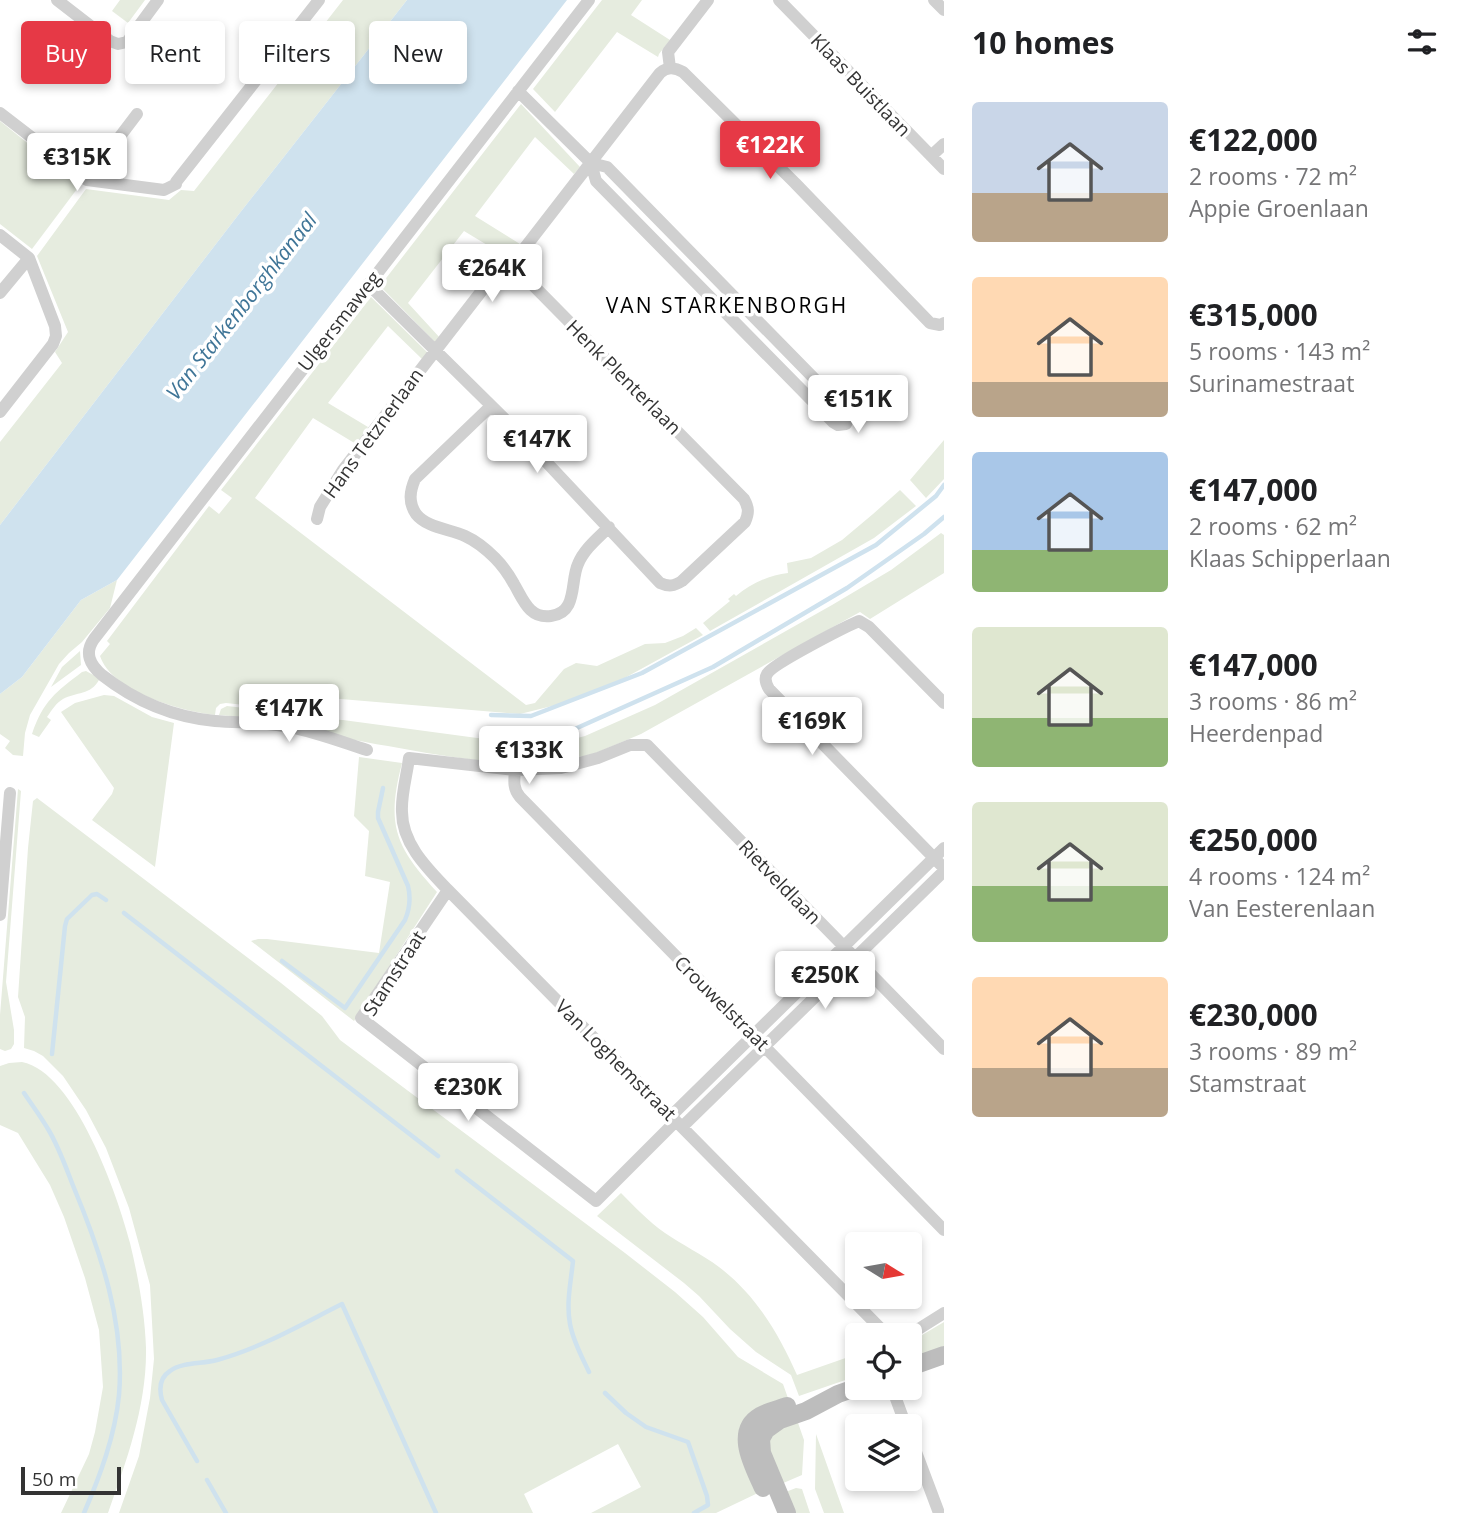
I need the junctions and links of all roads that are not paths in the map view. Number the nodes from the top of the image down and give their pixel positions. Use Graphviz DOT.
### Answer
graph roads {
  1 [pos="57,0"];
  2 [pos="158,0"];
  3 [pos="318,0"];
  4 [pos="589,0"];
  5 [pos="708,0"];
  6 [pos="934,0"];
  7 [pos="788,3"];
  8 [pos="944,10"];
  9 [pos="670,68"];
  10 [pos="518,91"];
  11 [pos="0,113"];
  12 [pos="138,114"];
  13 [pos="944,144"];
  14 [pos="931,156"];
  15 [pos="591,163"];
  16 [pos="944,169"];
  17 [pos="87,180"];
  18 [pos="0,235"];
  19 [pos="29,258"];
  20 [pos="462,269"];
  21 [pos="368,284"];
  22 [pos="0,293"];
  23 [pos="944,323"];
  24 [pos="435,350"];
  25 [pos="491,406"];
  26 [pos="0,412"];
  27 [pos="317,519"];
  28 [pos="609,527"];
  29 [pos="944,703"];
  30 [pos="367,750"];
  31 [pos="515,771"];
  32 [pos="9,793"];
  33 [pos="944,848"];
  34 [pos="934,858"];
  35 [pos="944,869"];
  36 [pos="448,890"];
  37 [pos="0,915"];
  38 [pos="843,946"];
  39 [pos="856,958"];
  40 [pos="753,1036"];
  41 [pos="765,1046"];
  42 [pos="944,1049"];
  43 [pos="676,1121"];
  44 [pos="944,1230"];
  45 [pos="944,1313"];
  46 [pos="875,1323"];
  47 [pos="922,1327"];
  48 [pos="944,1355"];
  49 [pos="922,1362"];
  50 [pos="845,1392"];
  51 [pos="838,1394"];
  52 [pos="922,1468"];
  53 [pos="774,1513"];
  54 [pos="787,1513"];
  55 [pos="939,1513"];
  1 -- 2 [label="street"];
  3 -- 17 [label="street"];
  4 -- 10 [label="street, Ulgersmaweg"];
  5 -- 9 [label="street"];
  6 -- 8 [label="street"];
  7 -- 14 [label="street, Klaas Buistlaan"];
  9 -- 15 [label="street"];
  9 -- 23 [label="street"];
  10 -- 15 [label="street"];
  10 -- 21 [label="street, Ulgersmaweg"];
  11 -- 17 [label="street"];
  12 -- 17 [label="street"];
  13 -- 14 [label="street"];
  14 -- 16 [label="street, Klaas Buistlaan"];
  15 -- 15 [label="street"];
  15 -- 28 [label="street, Henk Plenterlaan"];
  18 -- 19 [label="street"];
  19 -- 22 [label="street"];
  19 -- 26 [label="street"];
  20 -- 24 [label="street, Hans Tetznerlaan"];
  21 -- 24 [label="street"];
  21 -- 30 [label="street, Ulgersmaweg"];
  24 -- 25 [label="street"];
  24 -- 27 [label="street, Hans Tetznerlaan"];
  25 -- 28 [label="street"];
  25 -- 28 [label="street"];
  29 -- 34 [label="street"];
  31 -- 36 [label="street, Van Loghemstraat"];
  31 -- 38 [label="street, Rietveldlaan"];
  31 -- 40 [label="street, Crouwelstraat"];
  32 -- 37 [label="street"];
  33 -- 34 [label="street"];
  34 -- 35 [label="street"];
  34 -- 38 [label="street"];
  35 -- 39 [label="street"];
  36 -- 43 [label="street, Van Loghemstraat"];
  36 -- 43 [label="street, Stamstraat"];
  38 -- 39 [label="street, Rietveldlaan"];
  38 -- 40 [label="street"];
  39 -- 41 [label="street"];
  39 -- 42 [label="street, Rietveldlaan"];
  40 -- 41 [label="street, Crouwelstraat"];
  40 -- 43 [label="street"];
  41 -- 43 [label="street"];
  41 -- 44 [label="street, Crouwelstraat"];
  43 -- 46 [label="street, Van Loghemstraat"];
  45 -- 47 [label="street"];
  48 -- 49 [label="street"];
  50 -- 51 [label="street"];
  51 -- 53 [label="street"];
  51 -- 54 [label="street"];
  52 -- 55 [label="street"];
}
